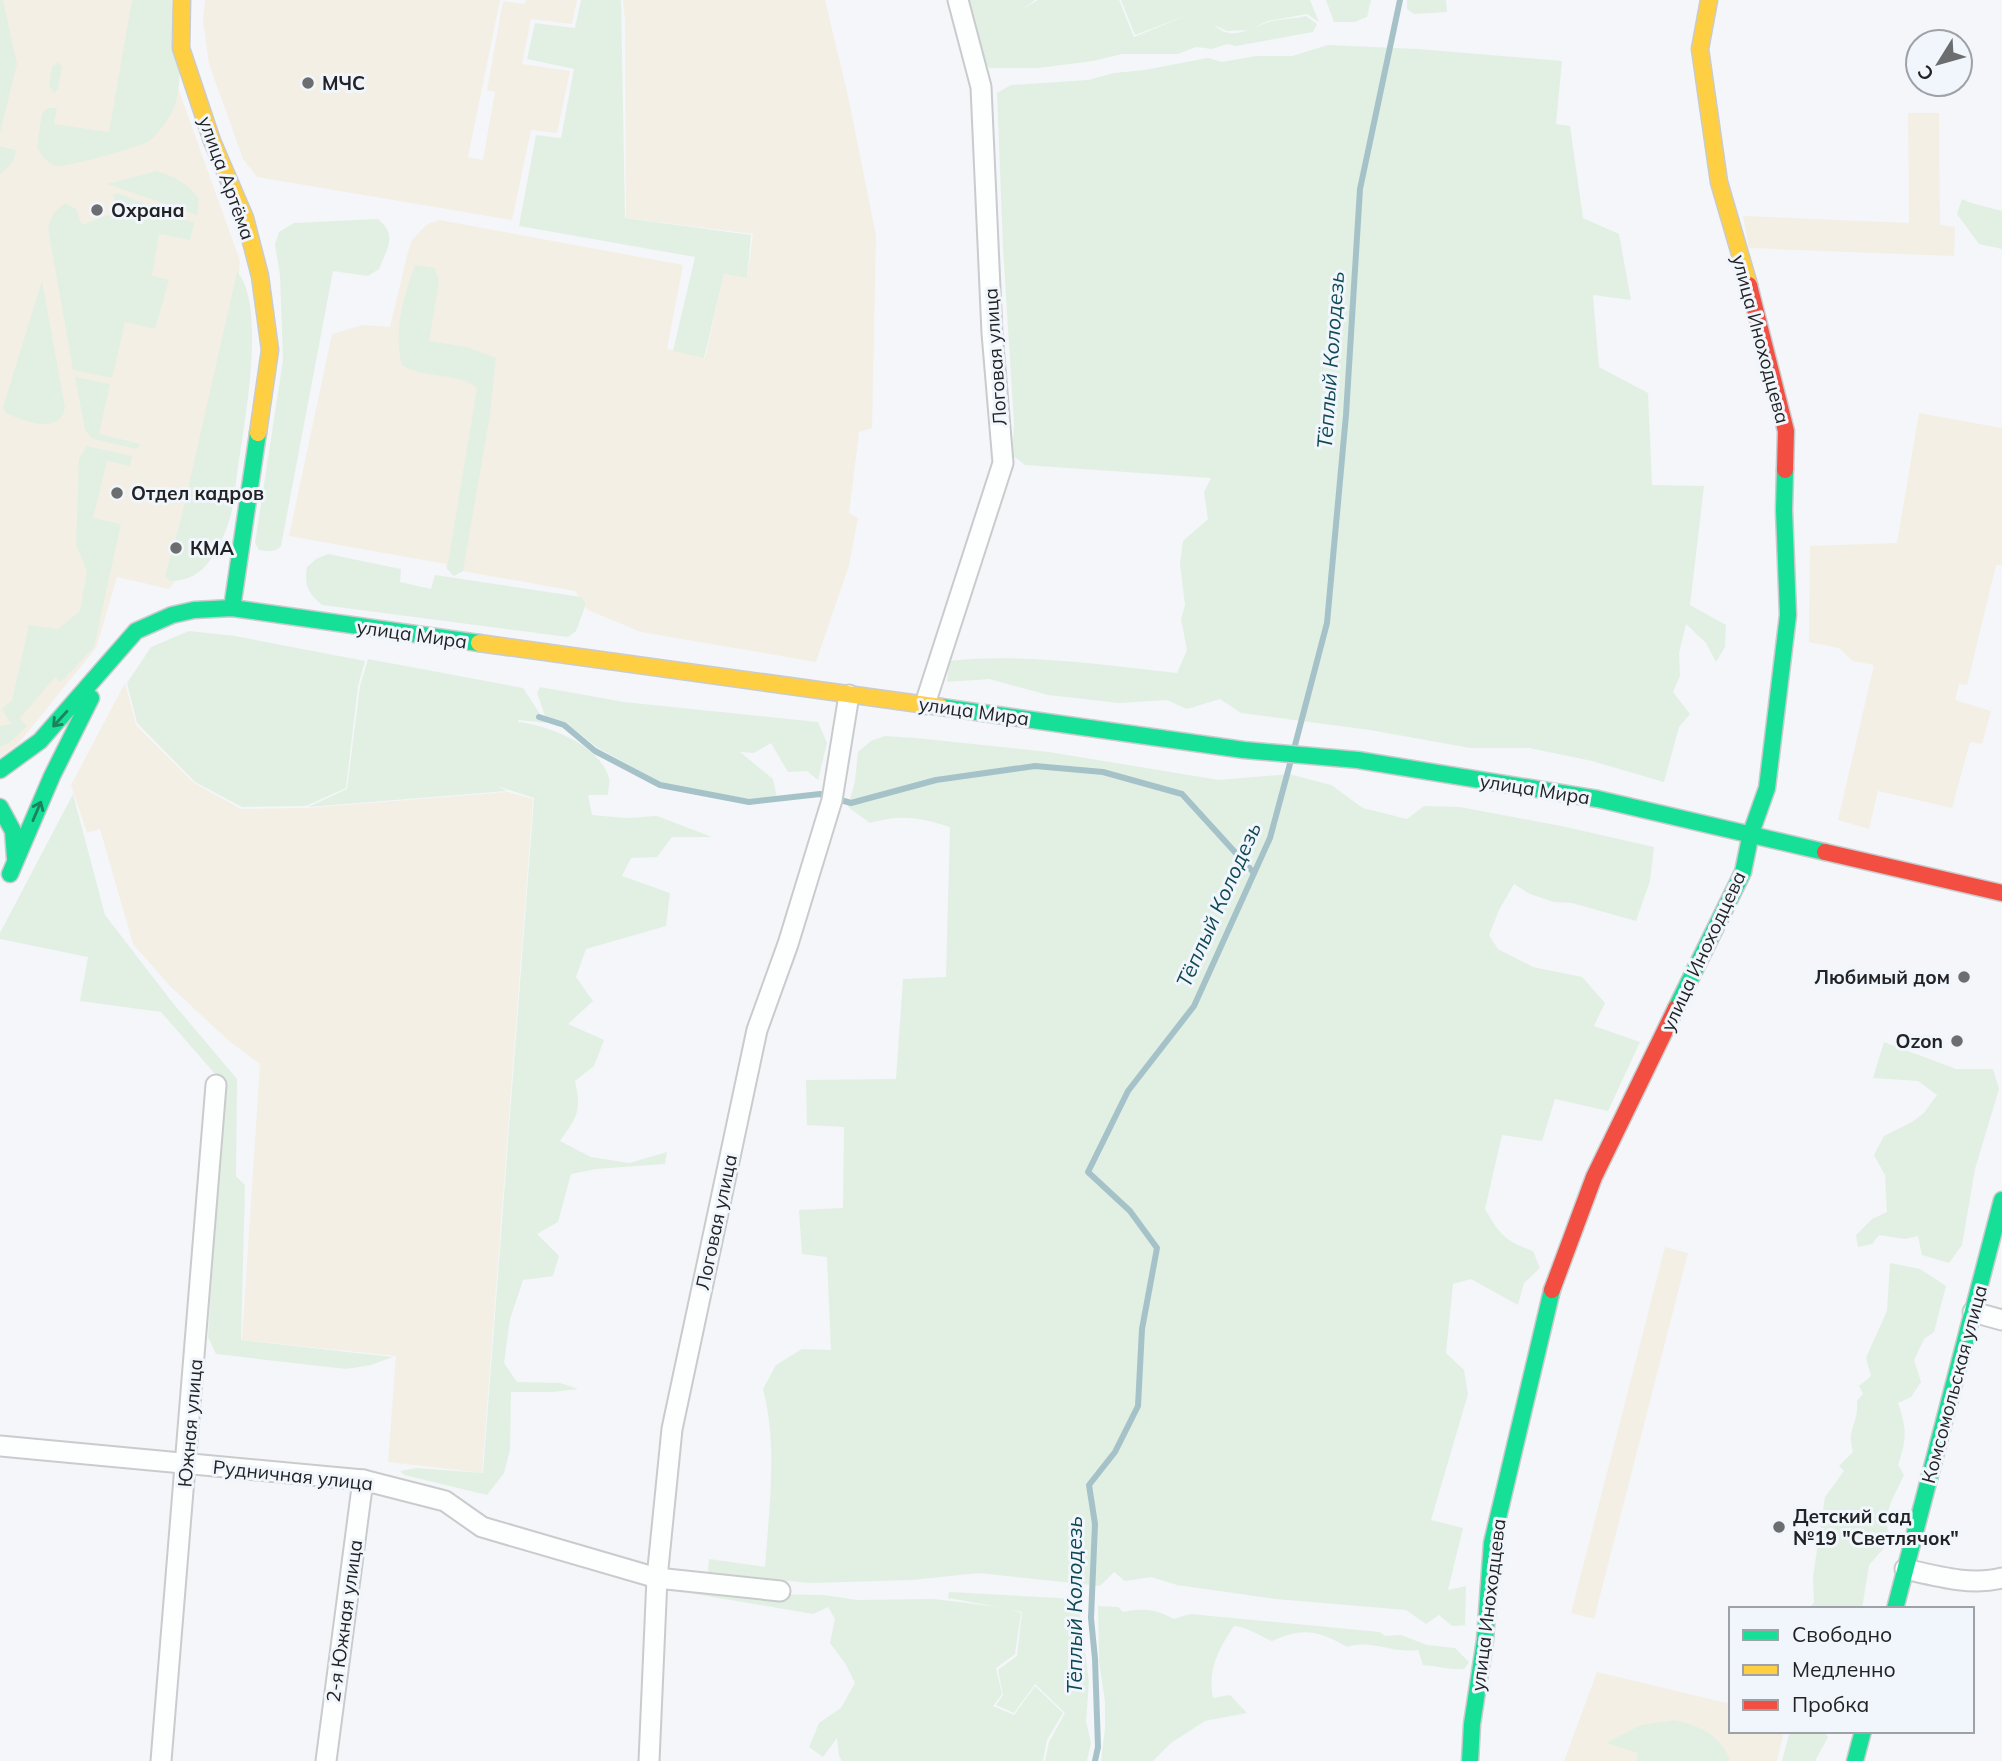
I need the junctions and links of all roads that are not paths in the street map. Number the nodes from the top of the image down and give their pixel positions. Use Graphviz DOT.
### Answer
graph roads {
  1 [pos="182,0"];
  2 [pos="958,0"];
  3 [pos="1709,0"];
  4 [pos="232,608"];
  5 [pos="106,668"];
  6 [pos="849,695"];
  7 [pos="925,704"];
  8 [pos="0,770"];
  9 [pos="0,807"];
  10 [pos="1751,833"];
  11 [pos="10,874"];
  12 [pos="0,887"];
  13 [pos="2002,893"];
  14 [pos="216,1085"];
  15 [pos="2002,1200"];
  16 [pos="1973,1312"];
  17 [pos="2002,1320"];
  18 [pos="0,1446"];
  19 [pos="186,1464"];
  20 [pos="363,1480"];
  21 [pos="1905,1569"];
  22 [pos="2002,1577"];
  23 [pos="657,1578"];
  24 [pos="780,1591"];
  25 [pos="1896,1607"];
  26 [pos="1862,1733"];
  27 [pos="161,1761"];
  28 [pos="326,1761"];
  29 [pos="649,1761"];
  30 [pos="1469,1761"];
  31 [pos="1855,1761"];
  1 -- 4 [label="street, улица Артёма"];
  2 -- 7 [label="street, Логовая улица"];
  3 -- 10 [label="street, улица Иноходцева"];
  4 -- 5 [label="street, улица Мира"];
  4 -- 6 [label="street, улица Мира"];
  5 -- 8 [label="street, улица Мира, one-way"];
  11 -- 5 [label="street, one-way"];
  6 -- 7 [label="street, улица Мира"];
  6 -- 23 [label="street, Логовая улица"];
  7 -- 10 [label="street, улица Мира"];
  9 -- 11 [label="street"];
  10 -- 13 [label="street, улица Мира"];
  10 -- 30 [label="street, улица Иноходцева"];
  11 -- 12 [label="street"];
  14 -- 19 [label="street, Южная улица"];
  15 -- 16 [label="street, Комсомольская улица"];
  16 -- 17 [label="street"];
  16 -- 21 [label="street, Комсомольская улица"];
  18 -- 19 [label="street, Рудничная улица"];
  19 -- 20 [label="street, Рудничная улица"];
  19 -- 27 [label="street, Южная улица"];
  20 -- 23 [label="street, Рудничная улица"];
  20 -- 28 [label="street, 2-я Южная улица"];
  21 -- 22 [label="street"];
  21 -- 25 [label="street, Комсомольская улица"];
  23 -- 24 [label="street, Рудничная улица"];
  23 -- 29 [label="street, Логовая улица"];
  26 -- 31 [label="street"];
}
